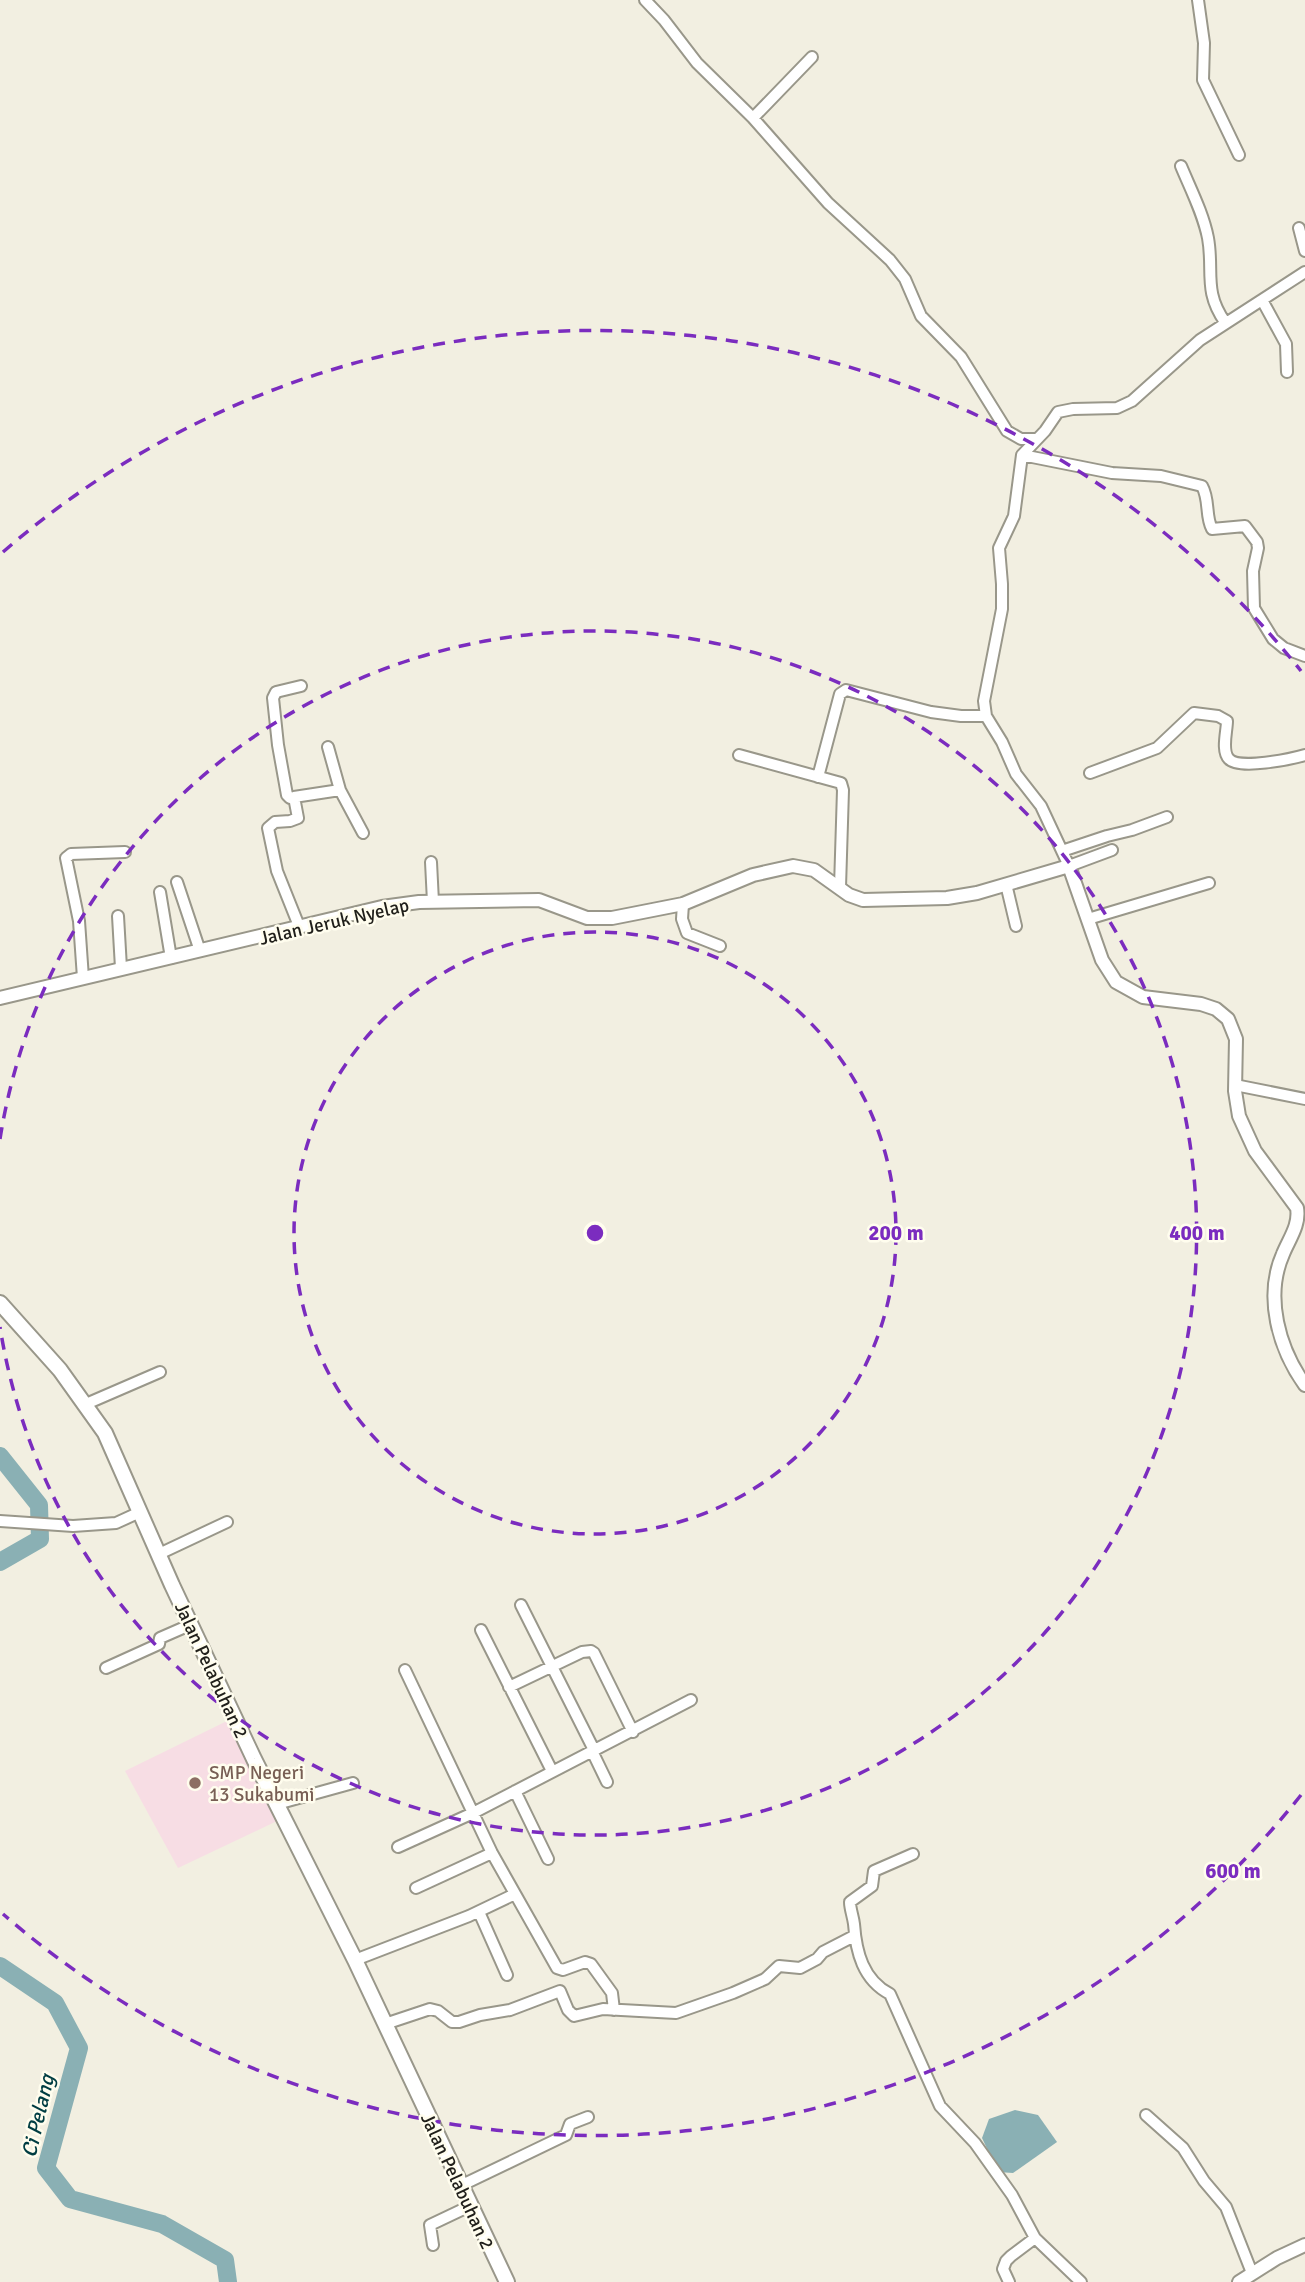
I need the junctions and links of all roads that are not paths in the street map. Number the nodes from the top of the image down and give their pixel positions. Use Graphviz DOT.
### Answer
graph roads {
  1 [pos="645,0"];
  2 [pos="1198,0"];
  3 [pos="812,57"];
  4 [pos="753,118"];
  5 [pos="1239,155"];
  6 [pos="1181,166"];
  7 [pos="1299,228"];
  8 [pos="1305,251"];
  9 [pos="1305,272"];
  10 [pos="1262,300"];
  11 [pos="1225,323"];
  12 [pos="1287,372"];
  13 [pos="1036,439"];
  14 [pos="1022,455"];
  15 [pos="1305,656"];
  16 [pos="301,686"];
  17 [pos="986,716"];
  18 [pos="328,747"];
  19 [pos="739,755"];
  20 [pos="1305,755"];
  21 [pos="1090,773"];
  22 [pos="818,777"];
  23 [pos="340,790"];
  24 [pos="294,797"];
  25 [pos="1167,817"];
  26 [pos="363,833"];
  27 [pos="1112,850"];
  28 [pos="1062,851"];
  29 [pos="125,852"];
  30 [pos="431,862"];
  31 [pos="1069,866"];
  32 [pos="177,882"];
  33 [pos="1209,883"];
  34 [pos="1006,884"];
  35 [pos="840,887"];
  36 [pos="160,892"];
  37 [pos="433,902"];
  38 [pos="682,904"];
  39 [pos="118,916"];
  40 [pos="1088,919"];
  41 [pos="299,926"];
  42 [pos="1016,926"];
  43 [pos="720,946"];
  44 [pos="200,951"];
  45 [pos="171,958"];
  46 [pos="121,968"];
  47 [pos="83,978"];
  48 [pos="0,999"];
  49 [pos="1235,1085"];
  50 [pos="1305,1099"];
  51 [pos="0,1303"];
  52 [pos="160,1372"];
  53 [pos="1305,1385"];
  54 [pos="86,1404"];
  55 [pos="140,1512"];
  56 [pos="0,1521"];
  57 [pos="227,1522"];
  58 [pos="159,1554"];
  59 [pos="521,1605"];
  60 [pos="192,1624"];
  61 [pos="481,1630"];
  62 [pos="552,1666"];
  63 [pos="106,1668"];
  64 [pos="405,1670"];
  65 [pos="509,1686"];
  66 [pos="691,1700"];
  67 [pos="633,1732"];
  68 [pos="593,1751"];
  69 [pos="552,1771"];
  70 [pos="607,1782"];
  71 [pos="353,1783"];
  72 [pos="515,1791"];
  73 [pos="277,1804"];
  74 [pos="473,1813"];
  75 [pos="398,1847"];
  76 [pos="492,1853"];
  77 [pos="912,1854"];
  78 [pos="548,1859"];
  79 [pos="416,1888"];
  80 [pos="515,1894"];
  81 [pos="479,1912"];
  82 [pos="855,1936"];
  83 [pos="355,1960"];
  84 [pos="507,1975"];
  85 [pos="614,2010"];
  86 [pos="384,2024"];
  87 [pos="1146,2115"];
  88 [pos="588,2117"];
  89 [pos="460,2186"];
  90 [pos="470,2206"];
  91 [pos="1035,2238"];
  92 [pos="433,2245"];
  93 [pos="1305,2245"];
  94 [pos="1252,2273"];
  95 [pos="507,2282"];
  96 [pos="1009,2282"];
  97 [pos="1081,2282"];
  98 [pos="1239,2282"];
  1 -- 4 [label="street"];
  2 -- 5 [label="street"];
  3 -- 4 [label="street"];
  4 -- 13 [label="street"];
  6 -- 11 [label="street"];
  7 -- 8 [label="street"];
  9 -- 10 [label="street"];
  10 -- 11 [label="street"];
  10 -- 12 [label="street"];
  11 -- 13 [label="street"];
  13 -- 14 [label="street"];
  14 -- 15 [label="street"];
  14 -- 17 [label="street"];
  16 -- 24 [label="street"];
  17 -- 22 [label="street"];
  17 -- 28 [label="street"];
  18 -- 23 [label="street"];
  19 -- 22 [label="street"];
  20 -- 21 [label="street"];
  22 -- 35 [label="street"];
  23 -- 24 [label="street"];
  23 -- 26 [label="street"];
  24 -- 41 [label="street"];
  25 -- 28 [label="street"];
  27 -- 31 [label="street"];
  28 -- 31 [label="street"];
  29 -- 47 [label="street"];
  30 -- 37 [label="street"];
  31 -- 34 [label="street, Jalan Jeruk Nyelap"];
  31 -- 40 [label="street"];
  32 -- 44 [label="street"];
  33 -- 40 [label="street"];
  34 -- 35 [label="street, Jalan Jeruk Nyelap"];
  34 -- 42 [label="street"];
  35 -- 38 [label="street, Jalan Jeruk Nyelap"];
  36 -- 45 [label="street"];
  37 -- 38 [label="street, Jalan Jeruk Nyelap"];
  37 -- 41 [label="street, Jalan Jeruk Nyelap"];
  38 -- 43 [label="street"];
  39 -- 46 [label="street"];
  40 -- 49 [label="street"];
  41 -- 44 [label="street, Jalan Jeruk Nyelap"];
  44 -- 45 [label="street, Jalan Jeruk Nyelap"];
  45 -- 46 [label="street, Jalan Jeruk Nyelap"];
  46 -- 47 [label="street, Jalan Jeruk Nyelap"];
  47 -- 48 [label="street, Jalan Jeruk Nyelap"];
  49 -- 50 [label="street"];
  49 -- 53 [label="street"];
  51 -- 54 [label="main road, Jalan Pelabuhan 2"];
  52 -- 54 [label="street"];
  54 -- 55 [label="main road, Jalan Pelabuhan 2"];
  55 -- 56 [label="street"];
  55 -- 58 [label="main road, Jalan Pelabuhan 2"];
  57 -- 58 [label="street"];
  58 -- 60 [label="main road, Jalan Pelabuhan 2"];
  59 -- 62 [label="street"];
  60 -- 63 [label="street"];
  60 -- 73 [label="main road, Jalan Pelabuhan 2"];
  61 -- 65 [label="street"];
  62 -- 65 [label="street"];
  62 -- 67 [label="street"];
  62 -- 68 [label="street"];
  64 -- 74 [label="street"];
  65 -- 69 [label="street"];
  66 -- 67 [label="street"];
  67 -- 68 [label="street"];
  68 -- 69 [label="street"];
  68 -- 70 [label="street"];
  69 -- 72 [label="street"];
  71 -- 73 [label="street"];
  72 -- 74 [label="street"];
  72 -- 78 [label="street"];
  73 -- 83 [label="main road, Jalan Pelabuhan 2"];
  74 -- 75 [label="street"];
  74 -- 76 [label="street"];
  76 -- 79 [label="street"];
  76 -- 80 [label="street"];
  77 -- 82 [label="street"];
  80 -- 81 [label="street"];
  80 -- 85 [label="street"];
  81 -- 83 [label="street"];
  81 -- 84 [label="street"];
  82 -- 85 [label="street"];
  82 -- 91 [label="street"];
  83 -- 86 [label="main road, Jalan Pelabuhan 2"];
  85 -- 86 [label="street"];
  86 -- 89 [label="main road, Jalan Pelabuhan 2"];
  87 -- 94 [label="street"];
  88 -- 89 [label="street"];
  89 -- 90 [label="main road, Jalan Pelabuhan 2"];
  90 -- 92 [label="street"];
  90 -- 95 [label="main road, Jalan Pelabuhan 2"];
  91 -- 96 [label="street"];
  91 -- 97 [label="street"];
  93 -- 94 [label="street"];
  94 -- 98 [label="street"];
}
